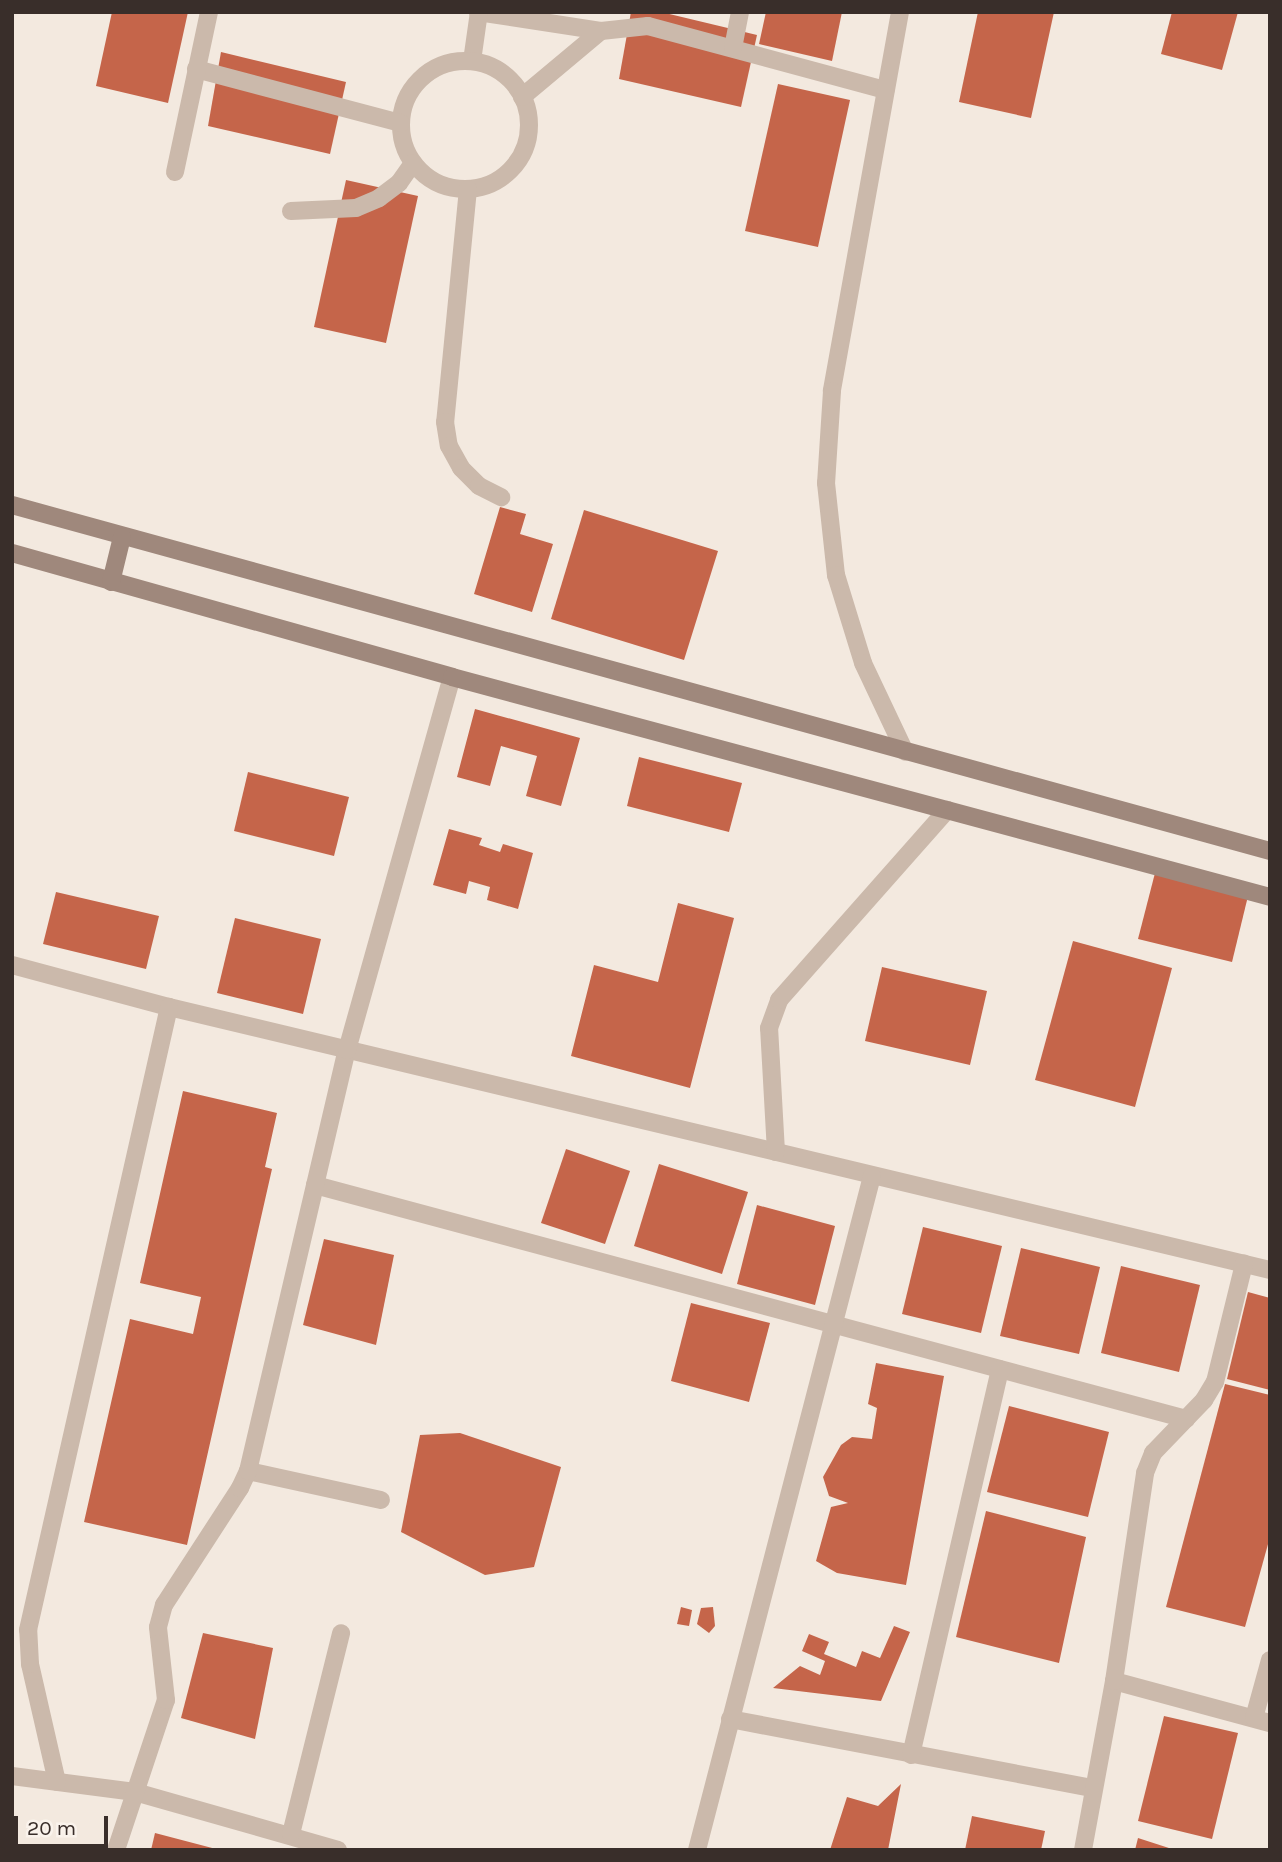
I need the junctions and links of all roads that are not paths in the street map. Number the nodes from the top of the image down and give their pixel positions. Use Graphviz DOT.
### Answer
graph roads {
  1 [pos="209,12"];
  2 [pos="478,12"];
  3 [pos="740,12"];
  4 [pos="900,12"];
  5 [pos="624,20"];
  6 [pos="601,32"];
  7 [pos="733,48"];
  8 [pos="472,61"];
  9 [pos="196,69"];
  10 [pos="886,90"];
  11 [pos="522,97"];
  12 [pos="401,123"];
  13 [pos="413,163"];
  14 [pos="175,172"];
  15 [pos="468,189"];
  16 [pos="291,211"];
  17 [pos="501,497"];
  18 [pos="12,505"];
  19 [pos="122,537"];
  20 [pos="12,553"];
  21 [pos="111,582"];
  22 [pos="452,677"];
  23 [pos="905,752"];
  24 [pos="947,810"];
  25 [pos="1270,851"];
  26 [pos="1270,897"];
  27 [pos="12,965"];
  28 [pos="169,1007"];
  29 [pos="347,1050"];
  30 [pos="776,1152"];
  31 [pos="872,1176"];
  32 [pos="315,1185"];
  33 [pos="1244,1264"];
  34 [pos="1270,1270"];
  35 [pos="834,1325"];
  36 [pos="999,1369"];
  37 [pos="1186,1419"];
  38 [pos="247,1471"];
  39 [pos="381,1500"];
  40 [pos="341,1633"];
  41 [pos="1270,1660"];
  42 [pos="1114,1681"];
  43 [pos="730,1719"];
  44 [pos="1262,1721"];
  45 [pos="911,1755"];
  46 [pos="12,1776"];
  47 [pos="57,1782"];
  48 [pos="1093,1788"];
  49 [pos="135,1792"];
  50 [pos="291,1834"];
  51 [pos="116,1850"];
  52 [pos="338,1850"];
  53 [pos="696,1850"];
  54 [pos="1083,1850"];
  1 -- 9 [label="street"];
  2 -- 6 [label="street"];
  2 -- 8 [label="street"];
  3 -- 7 [label="street"];
  4 -- 10 [label="street"];
  5 -- 6 [label="street"];
  5 -- 7 [label="street"];
  6 -- 11 [label="street"];
  7 -- 10 [label="street"];
  8 -- 11 [label="street"];
  8 -- 12 [label="street"];
  9 -- 12 [label="street"];
  9 -- 14 [label="street"];
  10 -- 23 [label="street"];
  11 -- 15 [label="street"];
  12 -- 13 [label="street"];
  13 -- 15 [label="street"];
  13 -- 16 [label="street"];
  15 -- 17 [label="street"];
  18 -- 19 [label="street"];
  19 -- 21 [label="street"];
  19 -- 23 [label="street"];
  20 -- 21 [label="street"];
  21 -- 22 [label="street"];
  22 -- 24 [label="street"];
  22 -- 29 [label="street"];
  23 -- 25 [label="street"];
  24 -- 26 [label="street"];
  24 -- 30 [label="street"];
  27 -- 28 [label="street"];
  28 -- 29 [label="street"];
  28 -- 47 [label="street"];
  29 -- 30 [label="street"];
  29 -- 32 [label="street"];
  30 -- 31 [label="street"];
  31 -- 33 [label="street"];
  31 -- 35 [label="street"];
  32 -- 35 [label="street"];
  32 -- 38 [label="street"];
  33 -- 34 [label="street"];
  33 -- 37 [label="street"];
  35 -- 36 [label="street"];
  35 -- 43 [label="street"];
  36 -- 37 [label="street"];
  36 -- 45 [label="street"];
  37 -- 42 [label="street"];
  38 -- 39 [label="street"];
  38 -- 49 [label="street"];
  40 -- 50 [label="street"];
  41 -- 44 [label="street"];
  42 -- 44 [label="street"];
  42 -- 48 [label="street"];
  43 -- 45 [label="street"];
  43 -- 53 [label="street"];
  45 -- 48 [label="street"];
  46 -- 47 [label="street"];
  47 -- 49 [label="street"];
  48 -- 54 [label="street"];
  49 -- 50 [label="street"];
  49 -- 51 [label="street"];
  50 -- 52 [label="street"];
}
